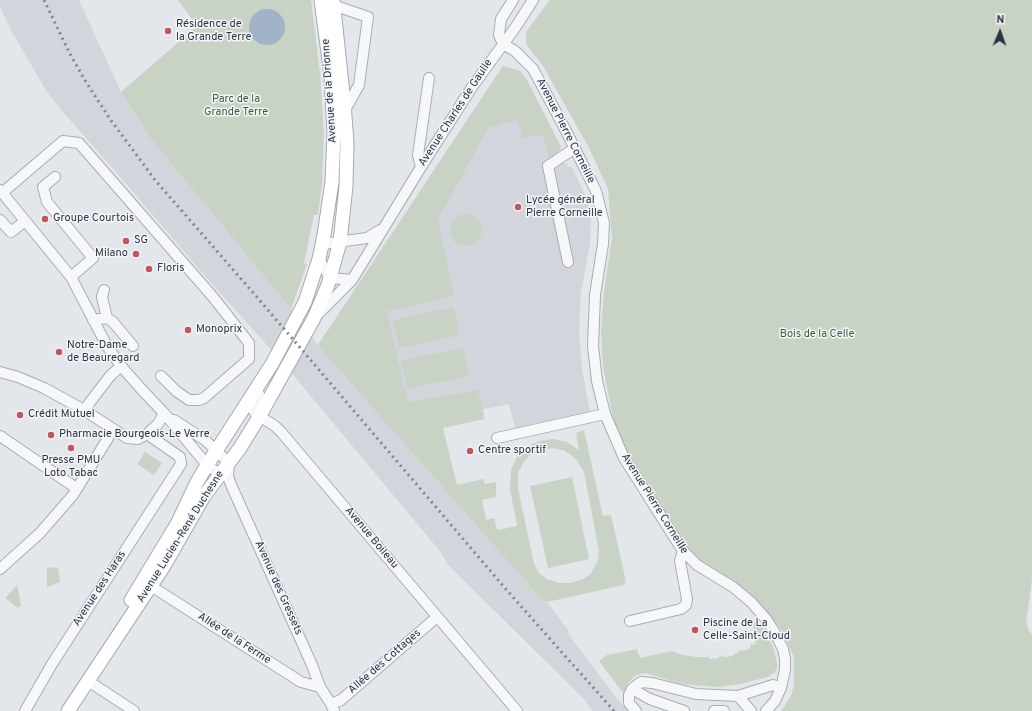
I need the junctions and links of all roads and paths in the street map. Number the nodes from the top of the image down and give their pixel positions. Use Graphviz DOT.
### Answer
graph roads {
  1 [pos="321,0"];
  2 [pos="513,0"];
  3 [pos="533,0"];
  4 [pos="333,3"];
  5 [pos="503,44"];
  6 [pos="429,78"];
  7 [pos="345,110"];
  8 [pos="575,148"];
  9 [pos="421,167"];
  10 [pos="55,177"];
  11 [pos="1,192"];
  12 [pos="0,220"];
  13 [pos="25,221"];
  14 [pos="382,229"];
  15 [pos="340,242"];
  16 [pos="323,244"];
  17 [pos="319,259"];
  18 [pos="568,262"];
  19 [pos="71,277"];
  20 [pos="330,278"];
  21 [pos="352,280"];
  22 [pos="104,290"];
  23 [pos="107,318"];
  24 [pos="314,318"];
  25 [pos="93,320"];
  26 [pos="295,321"];
  27 [pos="133,346"];
  28 [pos="272,364"];
  29 [pos="121,366"];
  30 [pos="0,372"];
  31 [pos="161,376"];
  32 [pos="84,410"];
  33 [pos="164,413"];
  34 [pos="605,414"];
  35 [pos="259,417"];
  36 [pos="112,430"];
  37 [pos="147,434"];
  38 [pos="0,436"];
  39 [pos="497,438"];
  40 [pos="215,450"];
  41 [pos="229,463"];
  42 [pos="207,465"];
  43 [pos="220,474"];
  44 [pos="76,488"];
  45 [pos="683,551"];
  46 [pos="0,569"];
  47 [pos="151,586"];
  48 [pos="437,617"];
  49 [pos="630,621"];
  50 [pos="88,681"];
  51 [pos="320,688"];
  52 [pos="632,688"];
  53 [pos="781,688"];
  54 [pos="738,696"];
  55 [pos="333,708"];
  56 [pos="25,711"];
  57 [pos="57,711"];
  58 [pos="68,711"];
  59 [pos="134,711"];
  60 [pos="517,711"];
  61 [pos="636,711"];
  62 [pos="684,711"];
  63 [pos="714,711"];
  64 [pos="724,711"];
  65 [pos="751,711"];
  66 [pos="766,711"];
  1 -- 16 [label="main road, Avenue de la Drionne"];
  2 -- 5 [label="street"];
  3 -- 5 [label="street, Avenue Charles de Gaulle"];
  4 -- 7 [label="main road, Avenue de la Drionne"];
  4 -- 7 [label="street"];
  5 -- 8 [label="street, Avenue Pierre Corneille"];
  5 -- 9 [label="street, Avenue Charles de Gaulle"];
  6 -- 9 [label="street"];
  7 -- 15 [label="main road, Avenue de la Drionne"];
  8 -- 18 [label="street"];
  8 -- 34 [label="street, Avenue Pierre Corneille"];
  9 -- 14 [label="street, Avenue Charles de Gaulle"];
  10 -- 19 [label="street"];
  11 -- 13 [label="street"];
  11 -- 31 [label="street"];
  12 -- 13 [label="street"];
  13 -- 19 [label="street"];
  14 -- 15 [label="street, Avenue Charles de Gaulle"];
  14 -- 21 [label="street, Avenue Charles de Gaulle"];
  15 -- 16 [label="street, Avenue Charles de Gaulle"];
  15 -- 20 [label="main road, Avenue de la Drionne"];
  16 -- 17 [label="main road, Avenue de la Drionne"];
  17 -- 20 [label="street"];
  17 -- 26 [label="main road, Avenue de la Drionne"];
  19 -- 25 [label="street"];
  20 -- 21 [label="street"];
  20 -- 24 [label="main road, Avenue de la Drionne"];
  21 -- 24 [label="street, Avenue Charles de Gaulle"];
  22 -- 23 [label="street"];
  23 -- 25 [label="street"];
  23 -- 27 [label="street"];
  24 -- 35 [label="main road, Avenue Lucien-René Duchesne"];
  25 -- 29 [label="street"];
  26 -- 28 [label="main road, Avenue Lucien-René Duchesne"];
  28 -- 35 [label="street"];
  28 -- 40 [label="main road, Avenue Lucien-René Duchesne"];
  29 -- 32 [label="street"];
  29 -- 33 [label="street"];
  30 -- 32 [label="street"];
  32 -- 36 [label="street"];
  33 -- 37 [label="street"];
  33 -- 40 [label="street"];
  33 -- 42 [label="street"];
  34 -- 39 [label="street"];
  34 -- 45 [label="street, Avenue Pierre Corneille"];
  35 -- 41 [label="main road, Avenue Lucien-René Duchesne"];
  35 -- 48 [label="street, Avenue Boileau"];
  36 -- 37 [label="street"];
  36 -- 44 [label="street"];
  37 -- 56 [label="street, Avenue des Haras"];
  38 -- 44 [label="street"];
  40 -- 41 [label="street"];
  40 -- 42 [label="main road, Avenue Lucien-René Duchesne"];
  41 -- 43 [label="main road, Avenue Lucien-René Duchesne"];
  41 -- 51 [label="street, Avenue des Gressets"];
  42 -- 43 [label="street"];
  42 -- 57 [label="main road, Avenue Lucien-René Duchesne"];
  43 -- 47 [label="main road, Avenue Lucien-René Duchesne"];
  44 -- 46 [label="street"];
  45 -- 49 [label="street"];
  45 -- 53 [label="street, Avenue Pierre Corneille"];
  47 -- 50 [label="main road, Avenue Lucien-René Duchesne"];
  47 -- 51 [label="street, Allée de la Ferme"];
  48 -- 55 [label="street, Allée des Cottages"];
  48 -- 60 [label="street, Avenue Boileau"];
  50 -- 58 [label="main road, Avenue Lucien-René Duchesne"];
  50 -- 59 [label="street"];
  51 -- 55 [label="street, Avenue des Gressets"];
  52 -- 54 [label="street"];
  52 -- 61 [label="street"];
  52 -- 62 [label="street"];
  53 -- 54 [label="street"];
  53 -- 66 [label="street, Avenue Pierre Corneille"];
  54 -- 65 [label="street"];
  63 -- 64 [label="street"];
}
